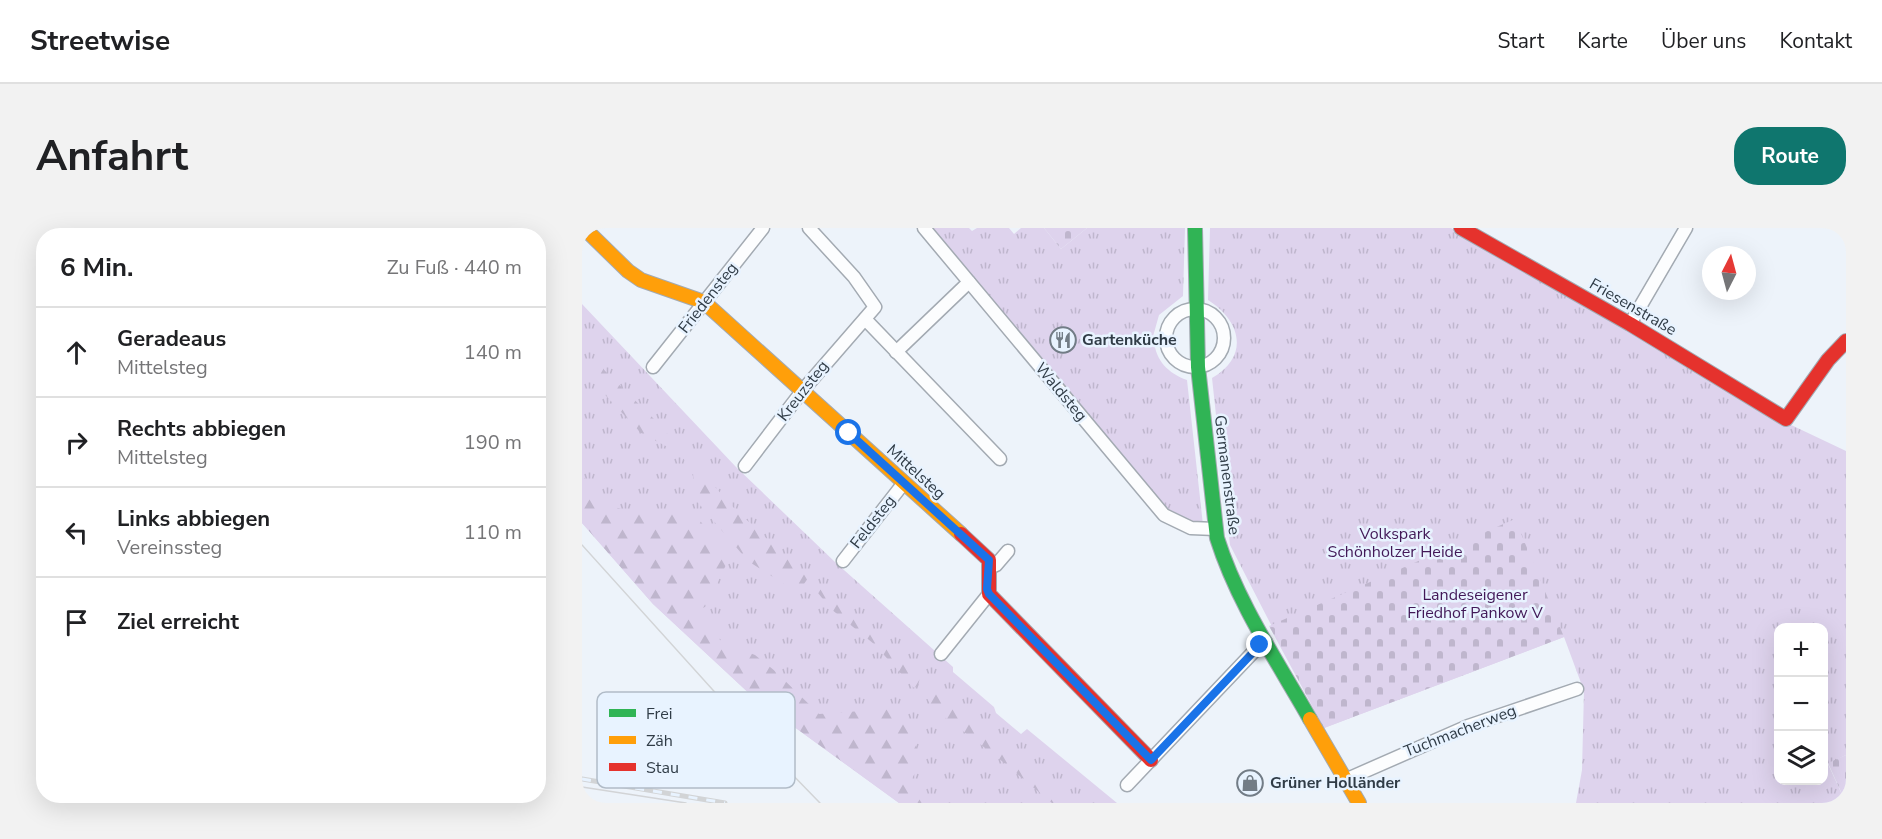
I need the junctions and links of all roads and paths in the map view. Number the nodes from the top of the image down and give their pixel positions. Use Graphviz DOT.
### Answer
graph roads {
  1 [pos="584,228"];
  2 [pos="763,228"];
  3 [pos="809,228"];
  4 [pos="924,228"];
  5 [pos="1195,228"];
  6 [pos="1461,228"];
  7 [pos="1686,228"];
  8 [pos="969,282"];
  9 [pos="704,302"];
  10 [pos="1195,309"];
  11 [pos="865,319"];
  12 [pos="1630,324"];
  13 [pos="1846,341"];
  14 [pos="896,352"];
  15 [pos="653,367"];
  16 [pos="1197,367"];
  17 [pos="803,390"];
  18 [pos="1000,459"];
  19 [pos="746,466"];
  20 [pos="903,484"];
  21 [pos="1215,529"];
  22 [pos="1008,551"];
  23 [pos="843,561"];
  24 [pos="989,568"];
  25 [pos="989,594"];
  26 [pos="1266,642"];
  27 [pos="941,654"];
  28 [pos="1577,688"];
  29 [pos="1151,760"];
  30 [pos="1345,780"];
  31 [pos="1128,785"];
  32 [pos="1359,803"];
  1 -- 9 [label="street, Mittelsteg"];
  2 -- 9 [label="street, Friedensteg"];
  3 -- 11 [label="street"];
  4 -- 8 [label="street, Waldsteg"];
  5 -- 10 [label="street, Germanenstraße"];
  6 -- 12 [label="street, Friesenstraße"];
  7 -- 12 [label="street"];
  8 -- 14 [label="street"];
  8 -- 21 [label="street, Waldsteg"];
  9 -- 15 [label="street, Friedensteg"];
  9 -- 17 [label="street, Mittelsteg"];
  10 -- 16 [label="street, Germanenstraße"];
  10 -- 16 [label="street"];
  10 -- 16 [label="street"];
  11 -- 14 [label="street"];
  11 -- 17 [label="street, Kreuzsteg"];
  12 -- 13 [label="street, Friesenstraße"];
  14 -- 18 [label="street"];
  16 -- 21 [label="street, Germanenstraße"];
  17 -- 19 [label="street, Kreuzsteg"];
  17 -- 20 [label="street, Mittelsteg"];
  20 -- 23 [label="street, Feldsteg"];
  20 -- 24 [label="street, Mittelsteg"];
  21 -- 26 [label="street, Germanenstraße"];
  22 -- 24 [label="street"];
  24 -- 25 [label="street"];
  25 -- 27 [label="street"];
  25 -- 29 [label="street"];
  26 -- 29 [label="street"];
  26 -- 30 [label="street, Germanenstraße"];
  28 -- 30 [label="street, Tuchmacherweg"];
  29 -- 31 [label="street"];
  30 -- 32 [label="street, Germanenstraße"];
}
